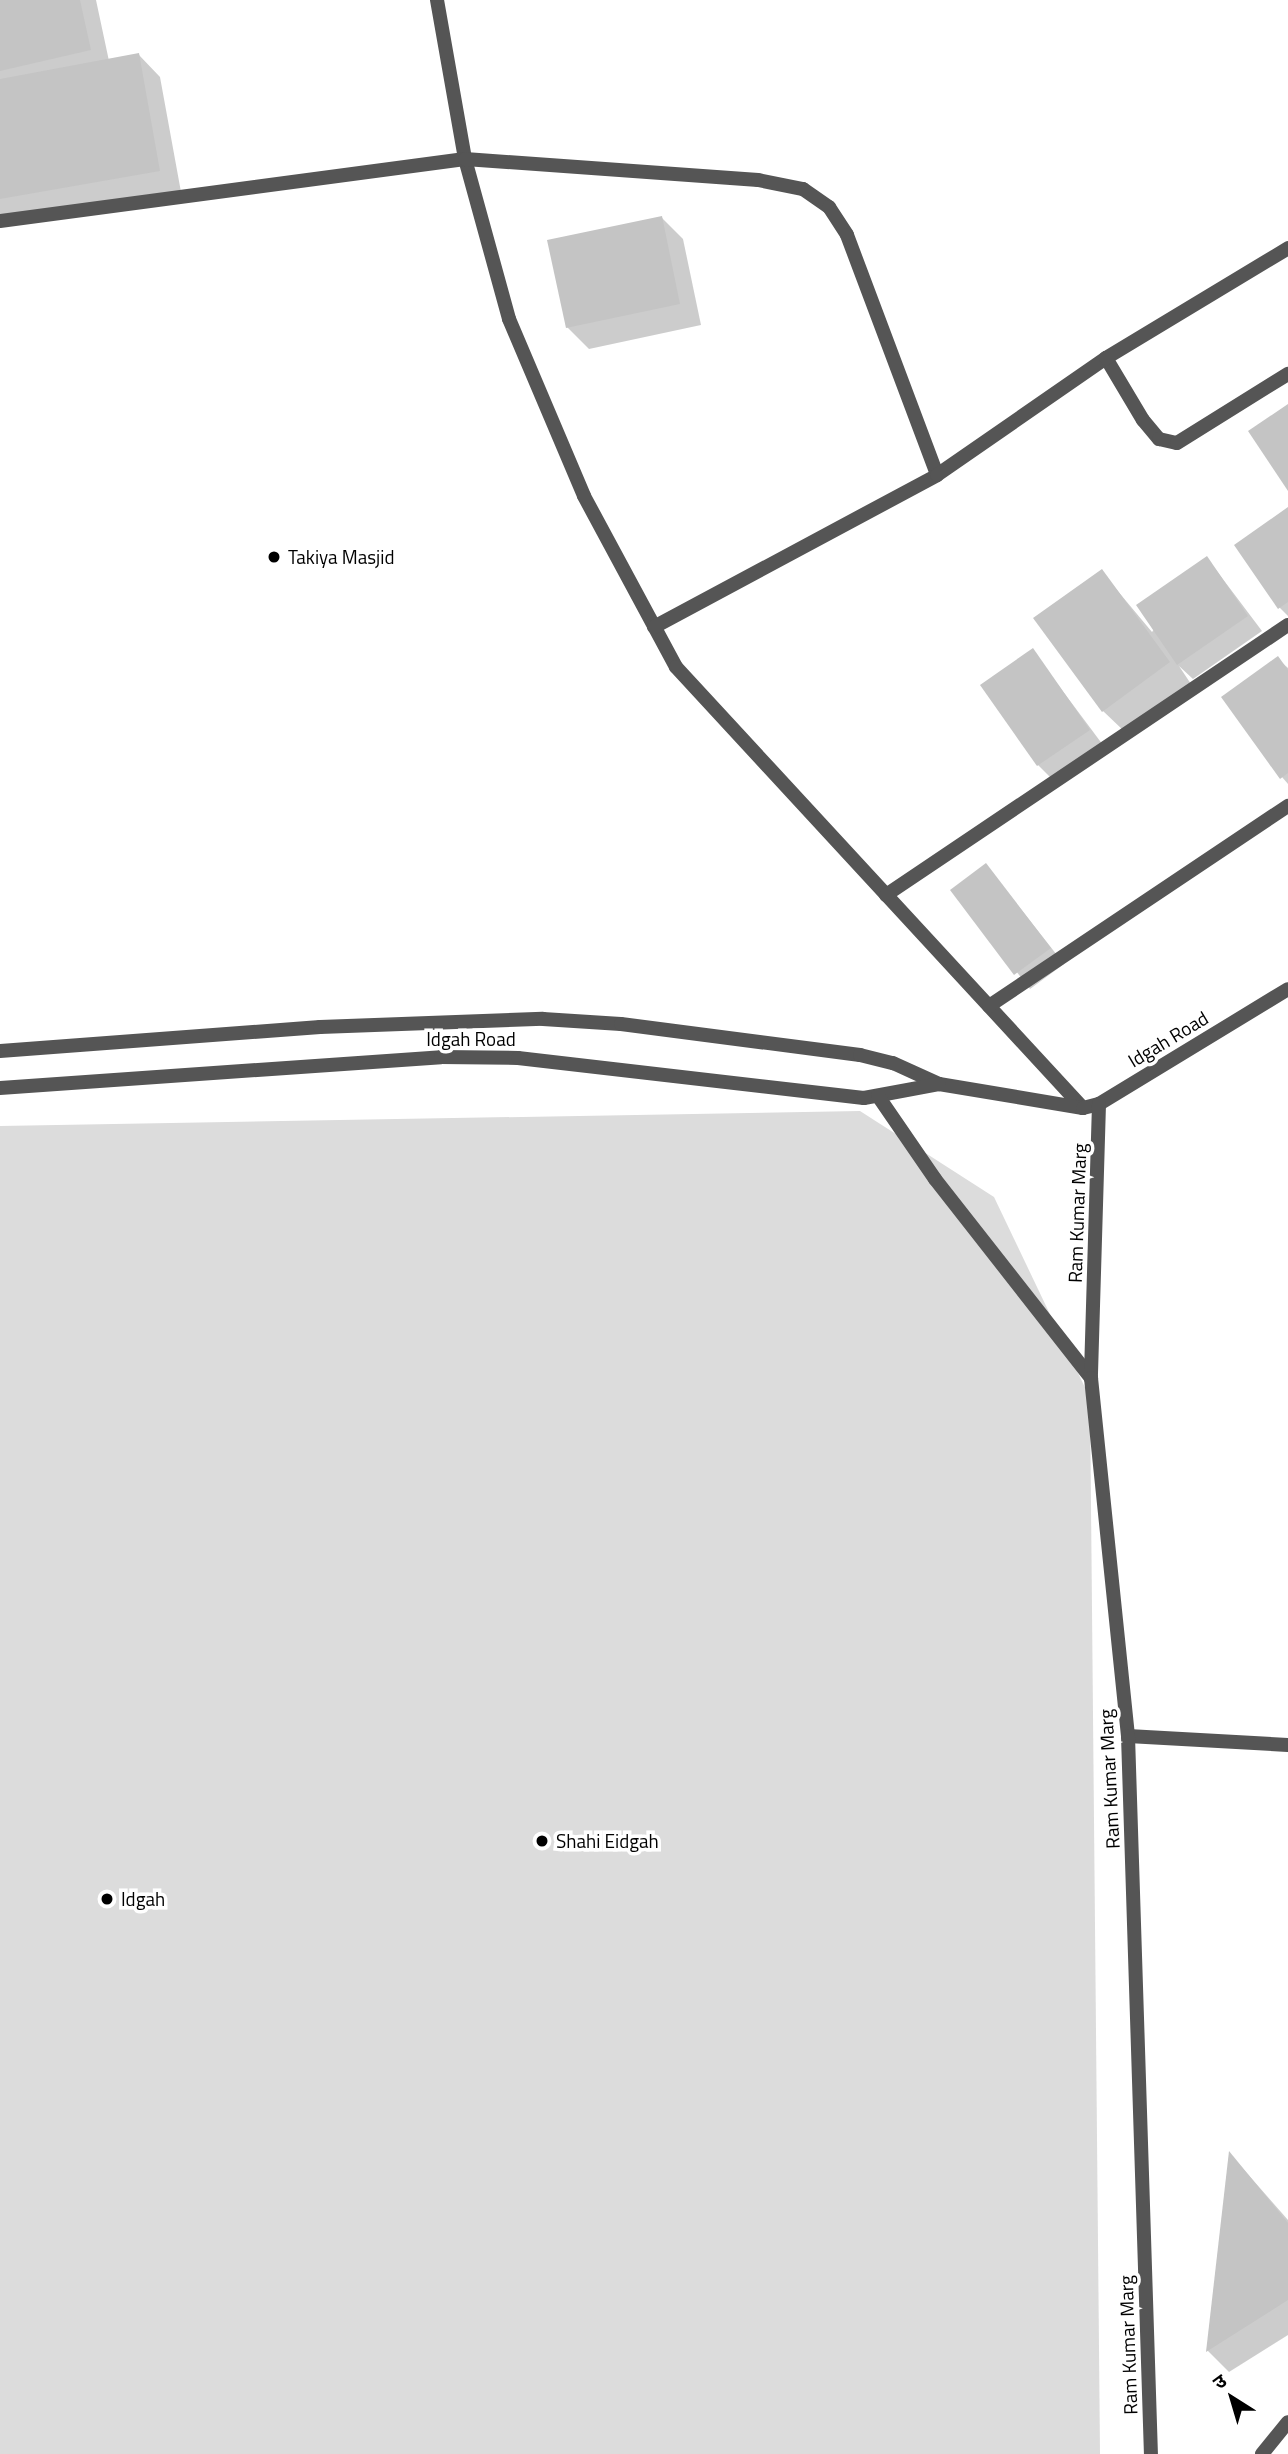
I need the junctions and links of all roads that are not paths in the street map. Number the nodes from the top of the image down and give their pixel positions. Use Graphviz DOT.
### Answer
graph roads {
  1 [pos="438,0"];
  2 [pos="465,159"];
  3 [pos="0,221"];
  4 [pos="1288,248"];
  5 [pos="1106,358"];
  6 [pos="1288,374"];
  7 [pos="937,475"];
  8 [pos="1288,625"];
  9 [pos="654,627"];
  10 [pos="1288,806"];
  11 [pos="886,895"];
  12 [pos="1288,989"];
  13 [pos="989,1006"];
  14 [pos="0,1051"];
  15 [pos="939,1084"];
  16 [pos="0,1088"];
  17 [pos="878,1096"];
  18 [pos="1099,1104"];
  19 [pos="1083,1108"];
  20 [pos="1091,1378"];
  21 [pos="1128,1736"];
  22 [pos="1288,1745"];
  23 [pos="1288,2422"];
  24 [pos="1151,2454"];
  25 [pos="1262,2454"];
  1 -- 2 [label="street"];
  2 -- 3 [label="street"];
  2 -- 7 [label="street"];
  2 -- 9 [label="street"];
  4 -- 5 [label="street"];
  5 -- 6 [label="street"];
  5 -- 7 [label="street"];
  7 -- 9 [label="street"];
  8 -- 11 [label="street"];
  9 -- 11 [label="street"];
  10 -- 13 [label="street"];
  11 -- 13 [label="street"];
  12 -- 18 [label="street, Idgah Road"];
  13 -- 19 [label="street"];
  14 -- 15 [label="street"];
  15 -- 17 [label="street, Idgah Road"];
  15 -- 19 [label="street, Idgah Road"];
  16 -- 17 [label="street, Idgah Road"];
  17 -- 20 [label="street"];
  18 -- 19 [label="street, Idgah Road"];
  18 -- 20 [label="street, Ram Kumar Marg"];
  20 -- 21 [label="street, Ram Kumar Marg"];
  21 -- 22 [label="street"];
  21 -- 24 [label="street, Ram Kumar Marg"];
  23 -- 25 [label="street"];
}
